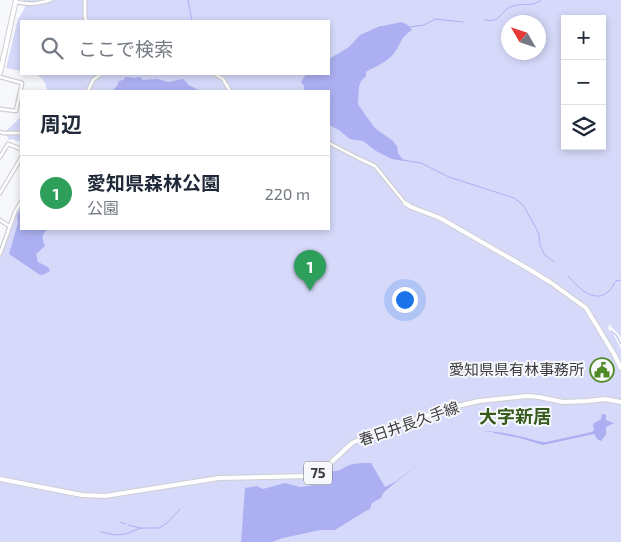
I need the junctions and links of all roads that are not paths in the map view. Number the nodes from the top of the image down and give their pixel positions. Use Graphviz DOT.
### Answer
graph roads {
  1 [pos="51,0"];
  2 [pos="84,0"];
  3 [pos="15,1"];
  4 [pos="86,20"];
  5 [pos="0,75"];
  6 [pos="100,75"];
  7 [pos="216,75"];
  8 [pos="20,90"];
  9 [pos="88,90"];
  10 [pos="229,90"];
  11 [pos="20,92"];
  12 [pos="0,108"];
  13 [pos="0,132"];
  14 [pos="20,134"];
  15 [pos="330,143"];
  16 [pos="20,149"];
  17 [pos="0,157"];
  18 [pos="20,160"];
  19 [pos="0,193"];
  20 [pos="405,203"];
  21 [pos="20,204"];
  22 [pos="0,220"];
  23 [pos="10,227"];
  24 [pos="0,254"];
  25 [pos="621,368"];
  26 [pos="621,402"];
  27 [pos="0,478"];
  1 -- 3 [label="street"];
  2 -- 4 [label="street"];
  3 -- 5 [label="main road"];
  5 -- 8 [label="street"];
  6 -- 9 [label="street"];
  7 -- 10 [label="street"];
  11 -- 12 [label="street"];
  13 -- 14 [label="street"];
  15 -- 20 [label="street"];
  16 -- 17 [label="street"];
  18 -- 19 [label="street"];
  20 -- 25 [label="main road"];
  21 -- 23 [label="street"];
  22 -- 23 [label="street"];
  23 -- 24 [label="street"];
  26 -- 27 [label="main road, 春日井長久手線 / 75"];
}
